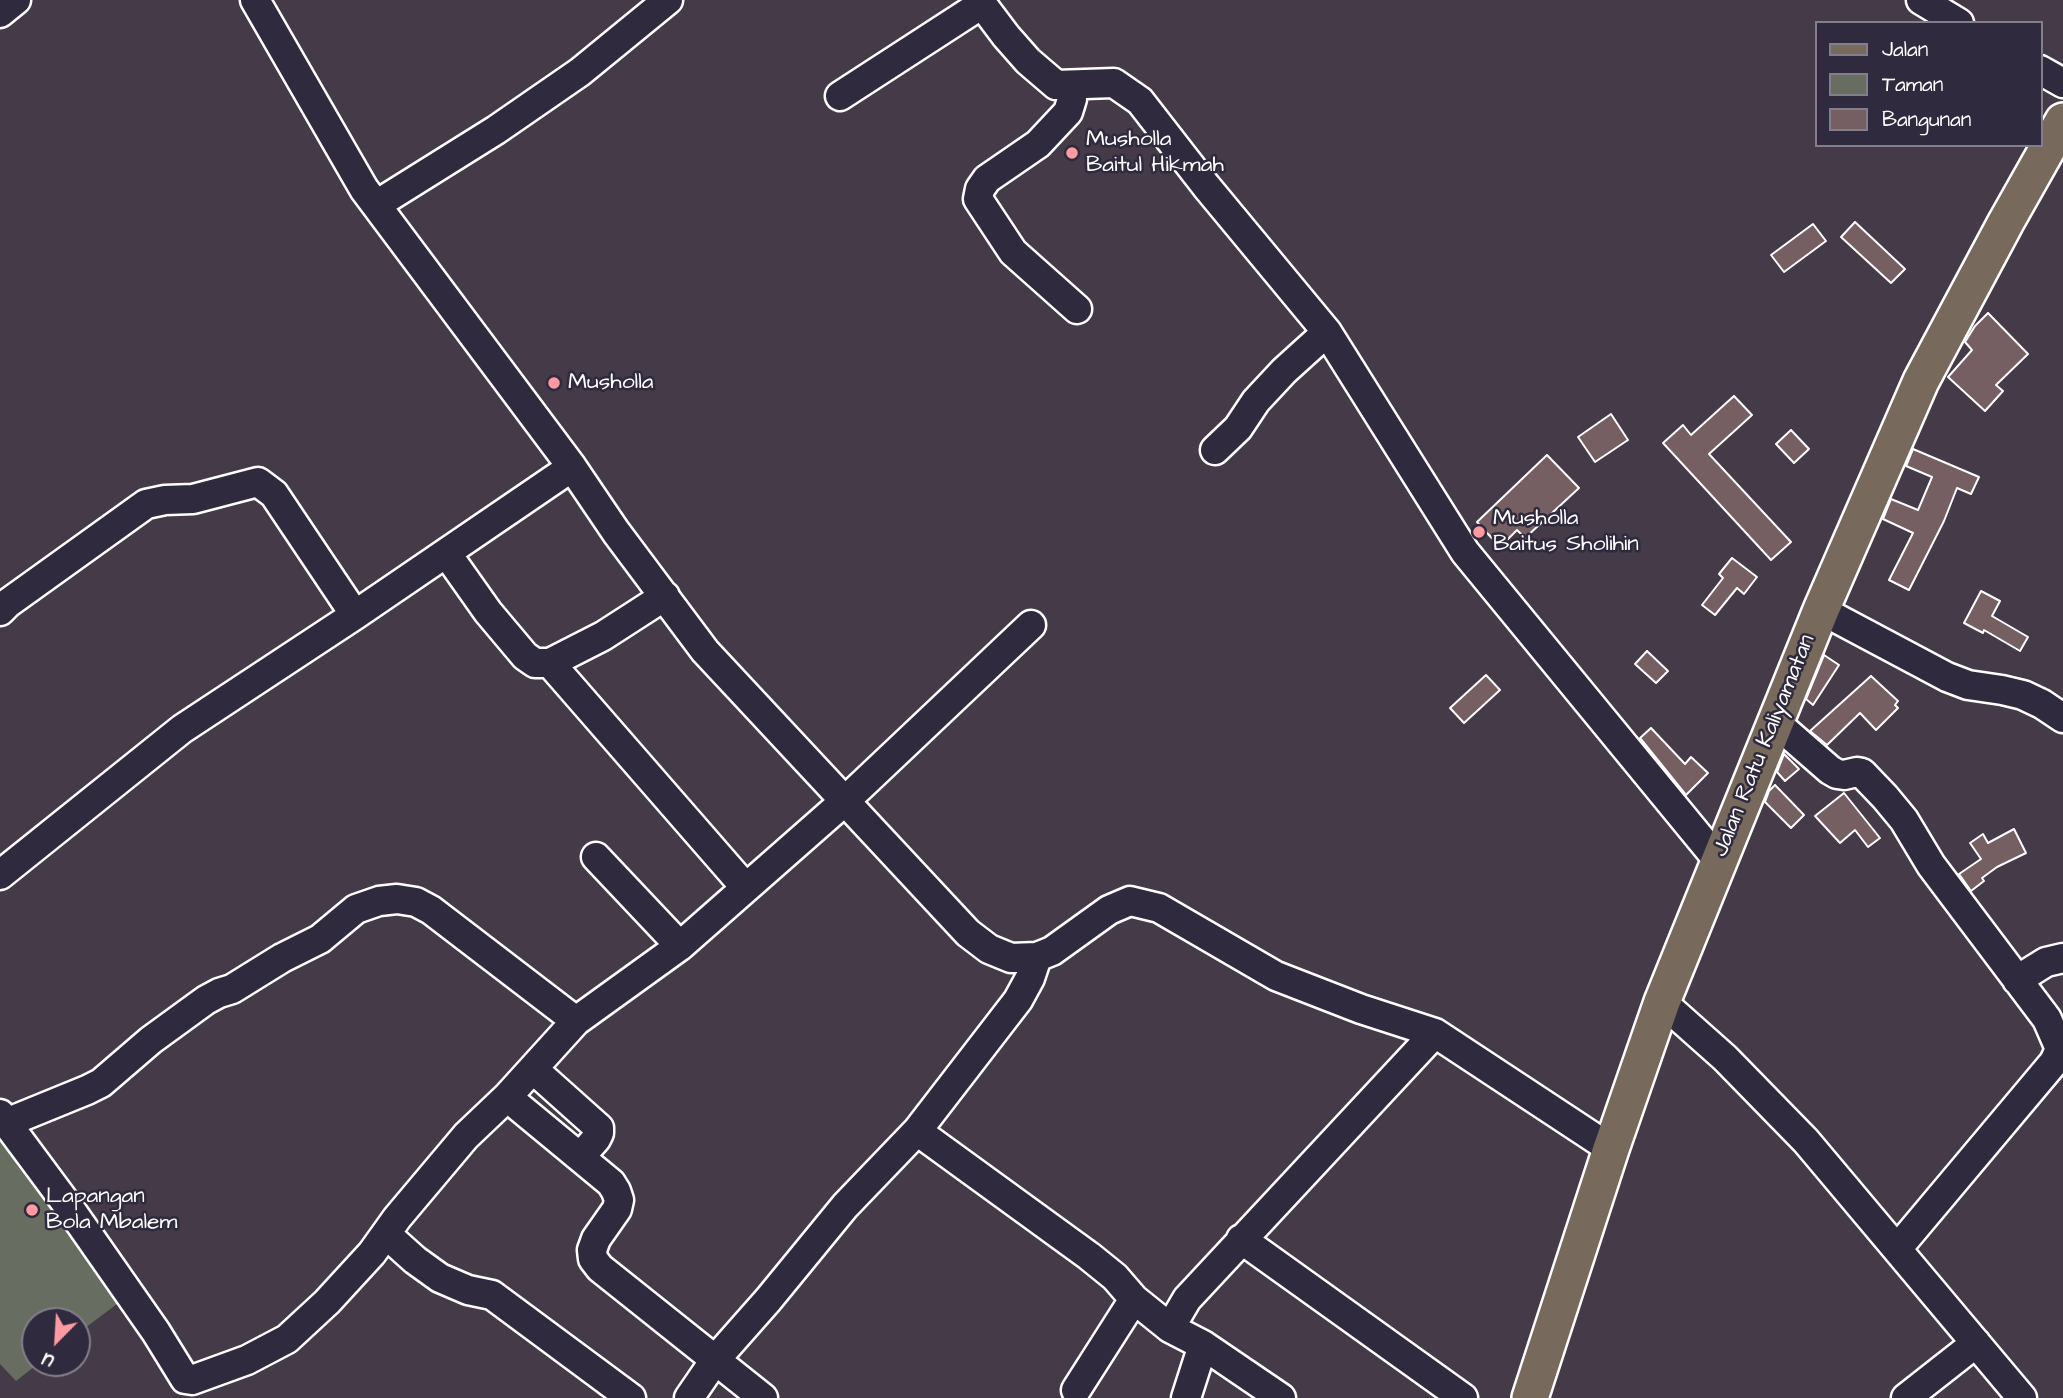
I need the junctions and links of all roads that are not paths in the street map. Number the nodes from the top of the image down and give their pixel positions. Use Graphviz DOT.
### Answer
graph roads {
  1 [pos="16,0"];
  2 [pos="255,0"];
  3 [pos="668,0"];
  4 [pos="1922,0"];
  5 [pos="981,2"];
  6 [pos="0,13"];
  7 [pos="1956,21"];
  8 [pos="2042,71"];
  9 [pos="2063,83"];
  10 [pos="1070,85"];
  11 [pos="840,96"];
  12 [pos="2063,122"];
  13 [pos="376,205"];
  14 [pos="1077,309"];
  15 [pos="1327,332"];
  16 [pos="1215,450"];
  17 [pos="572,467"];
  18 [pos="447,554"];
  19 [pos="664,596"];
  20 [pos="1821,610"];
  21 [pos="0,611"];
  22 [pos="355,615"];
  23 [pos="1031,625"];
  24 [pos="550,663"];
  25 [pos="2063,718"];
  26 [pos="1775,722"];
  27 [pos="846,800"];
  28 [pos="596,857"];
  29 [pos="1718,860"];
  30 [pos="0,875"];
  31 [pos="746,888"];
  32 [pos="680,946"];
  33 [pos="1037,957"];
  34 [pos="2063,958"];
  35 [pos="2017,980"];
  36 [pos="1662,1002"];
  37 [pos="576,1021"];
  38 [pos="1435,1033"];
  39 [pos="533,1069"];
  40 [pos="507,1097"];
  41 [pos="3,1118"];
  42 [pos="917,1131"];
  43 [pos="1611,1149"];
  44 [pos="580,1157"];
  45 [pos="386,1234"];
  46 [pos="1241,1239"];
  47 [pos="1897,1249"];
  48 [pos="1134,1299"];
  49 [pos="1170,1328"];
  50 [pos="1976,1343"];
  51 [pos="1203,1345"];
  52 [pos="715,1360"];
  53 [pos="1076,1390"];
  54 [pos="631,1398"];
  55 [pos="688,1398"];
  56 [pos="763,1398"];
  57 [pos="1186,1398"];
  58 [pos="1281,1398"];
  59 [pos="1463,1398"];
  60 [pos="1530,1398"];
  61 [pos="1906,1398"];
  62 [pos="2022,1398"];
  1 -- 6 [label="street"];
  2 -- 13 [label="street"];
  3 -- 13 [label="street"];
  4 -- 7 [label="street"];
  5 -- 10 [label="street"];
  5 -- 11 [label="street"];
  8 -- 9 [label="street"];
  10 -- 14 [label="street"];
  10 -- 15 [label="street"];
  12 -- 20 [label="main road, Jalan Ratu Kaliyamatan"];
  13 -- 17 [label="street"];
  15 -- 16 [label="street"];
  15 -- 29 [label="street"];
  17 -- 18 [label="street"];
  17 -- 19 [label="street"];
  18 -- 22 [label="street"];
  18 -- 24 [label="street"];
  19 -- 24 [label="street"];
  19 -- 27 [label="street"];
  20 -- 25 [label="street"];
  20 -- 26 [label="main road, Jalan Ratu Kaliyamatan"];
  21 -- 22 [label="street"];
  22 -- 30 [label="street"];
  23 -- 27 [label="street"];
  24 -- 31 [label="street"];
  26 -- 29 [label="main road, Jalan Ratu Kaliyamatan"];
  26 -- 35 [label="street"];
  27 -- 31 [label="street"];
  27 -- 33 [label="street"];
  28 -- 32 [label="street"];
  29 -- 36 [label="main road, Jalan Ratu Kaliyamatan"];
  31 -- 32 [label="street"];
  32 -- 37 [label="street"];
  33 -- 38 [label="street"];
  33 -- 42 [label="street"];
  34 -- 35 [label="street"];
  35 -- 47 [label="street"];
  36 -- 43 [label="main road, Jalan Ratu Kaliyamatan"];
  36 -- 47 [label="street"];
  37 -- 39 [label="street"];
  37 -- 41 [label="street"];
  38 -- 43 [label="street"];
  38 -- 46 [label="street"];
  39 -- 40 [label="street"];
  39 -- 44 [label="street"];
  40 -- 44 [label="street"];
  40 -- 45 [label="street"];
  41 -- 45 [label="street"];
  42 -- 48 [label="street"];
  42 -- 52 [label="street"];
  43 -- 60 [label="main road, Jalan Ratu Kaliyamatan"];
  44 -- 52 [label="street"];
  45 -- 54 [label="street"];
  46 -- 49 [label="street"];
  46 -- 59 [label="street"];
  47 -- 50 [label="street"];
  48 -- 49 [label="street"];
  48 -- 53 [label="street"];
  49 -- 51 [label="street"];
  50 -- 61 [label="street"];
  50 -- 62 [label="street"];
  51 -- 57 [label="street"];
  51 -- 58 [label="street"];
  52 -- 55 [label="street"];
  52 -- 56 [label="street"];
}
